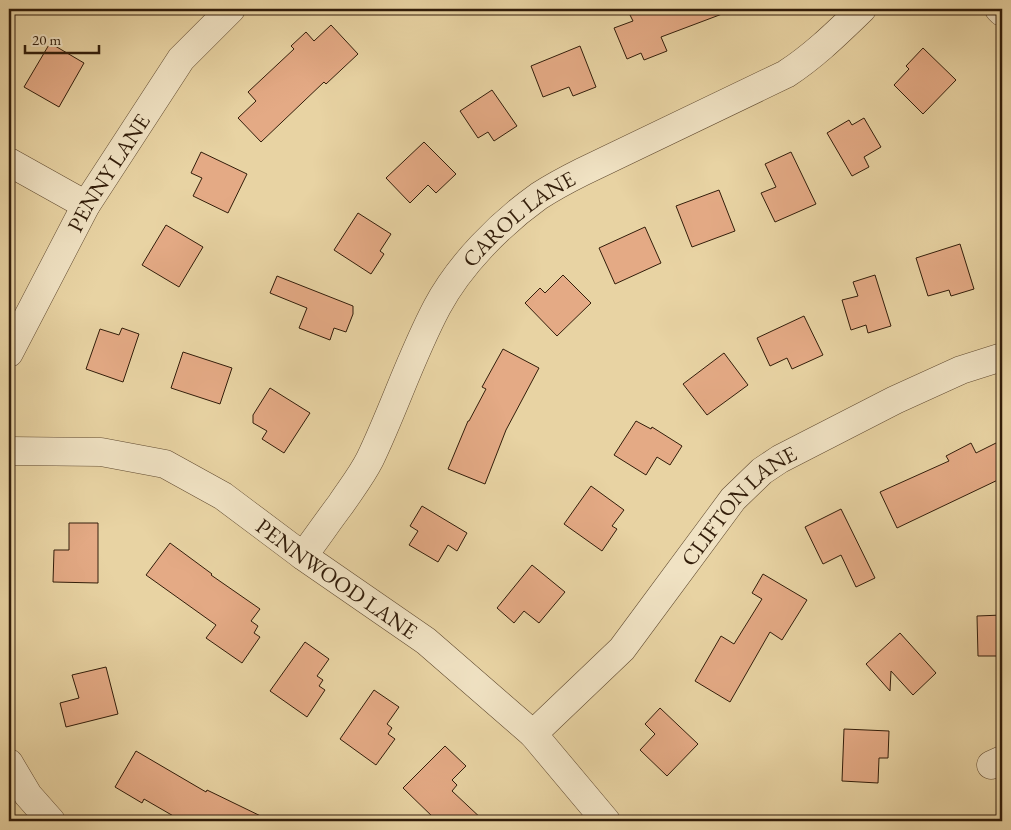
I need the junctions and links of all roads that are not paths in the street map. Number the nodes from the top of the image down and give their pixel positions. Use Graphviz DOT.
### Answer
graph roads {
  1 [pos="231,9"];
  2 [pos="862,9"];
  3 [pos="999,9"];
  4 [pos="1002,12"];
  5 [pos="9,162"];
  6 [pos="86,206"];
  7 [pos="9,353"];
  8 [pos="1002,357"];
  9 [pos="9,451"];
  10 [pos="303,556"];
  11 [pos="533,734"];
  12 [pos="9,763"];
  13 [pos="51,821"];
  14 [pos="606,821"];
  1 -- 6 [label="street, PENNY LANE"];
  2 -- 10 [label="street, CAROL LANE"];
  3 -- 4 [label="street"];
  5 -- 6 [label="street"];
  6 -- 7 [label="street, PENNY LANE"];
  8 -- 11 [label="street, CLIFTON LANE"];
  9 -- 10 [label="street, PENNWOOD LANE"];
  10 -- 11 [label="street, PENNWOOD LANE"];
  11 -- 14 [label="street, PENNWOOD LANE"];
  12 -- 13 [label="street"];
}
